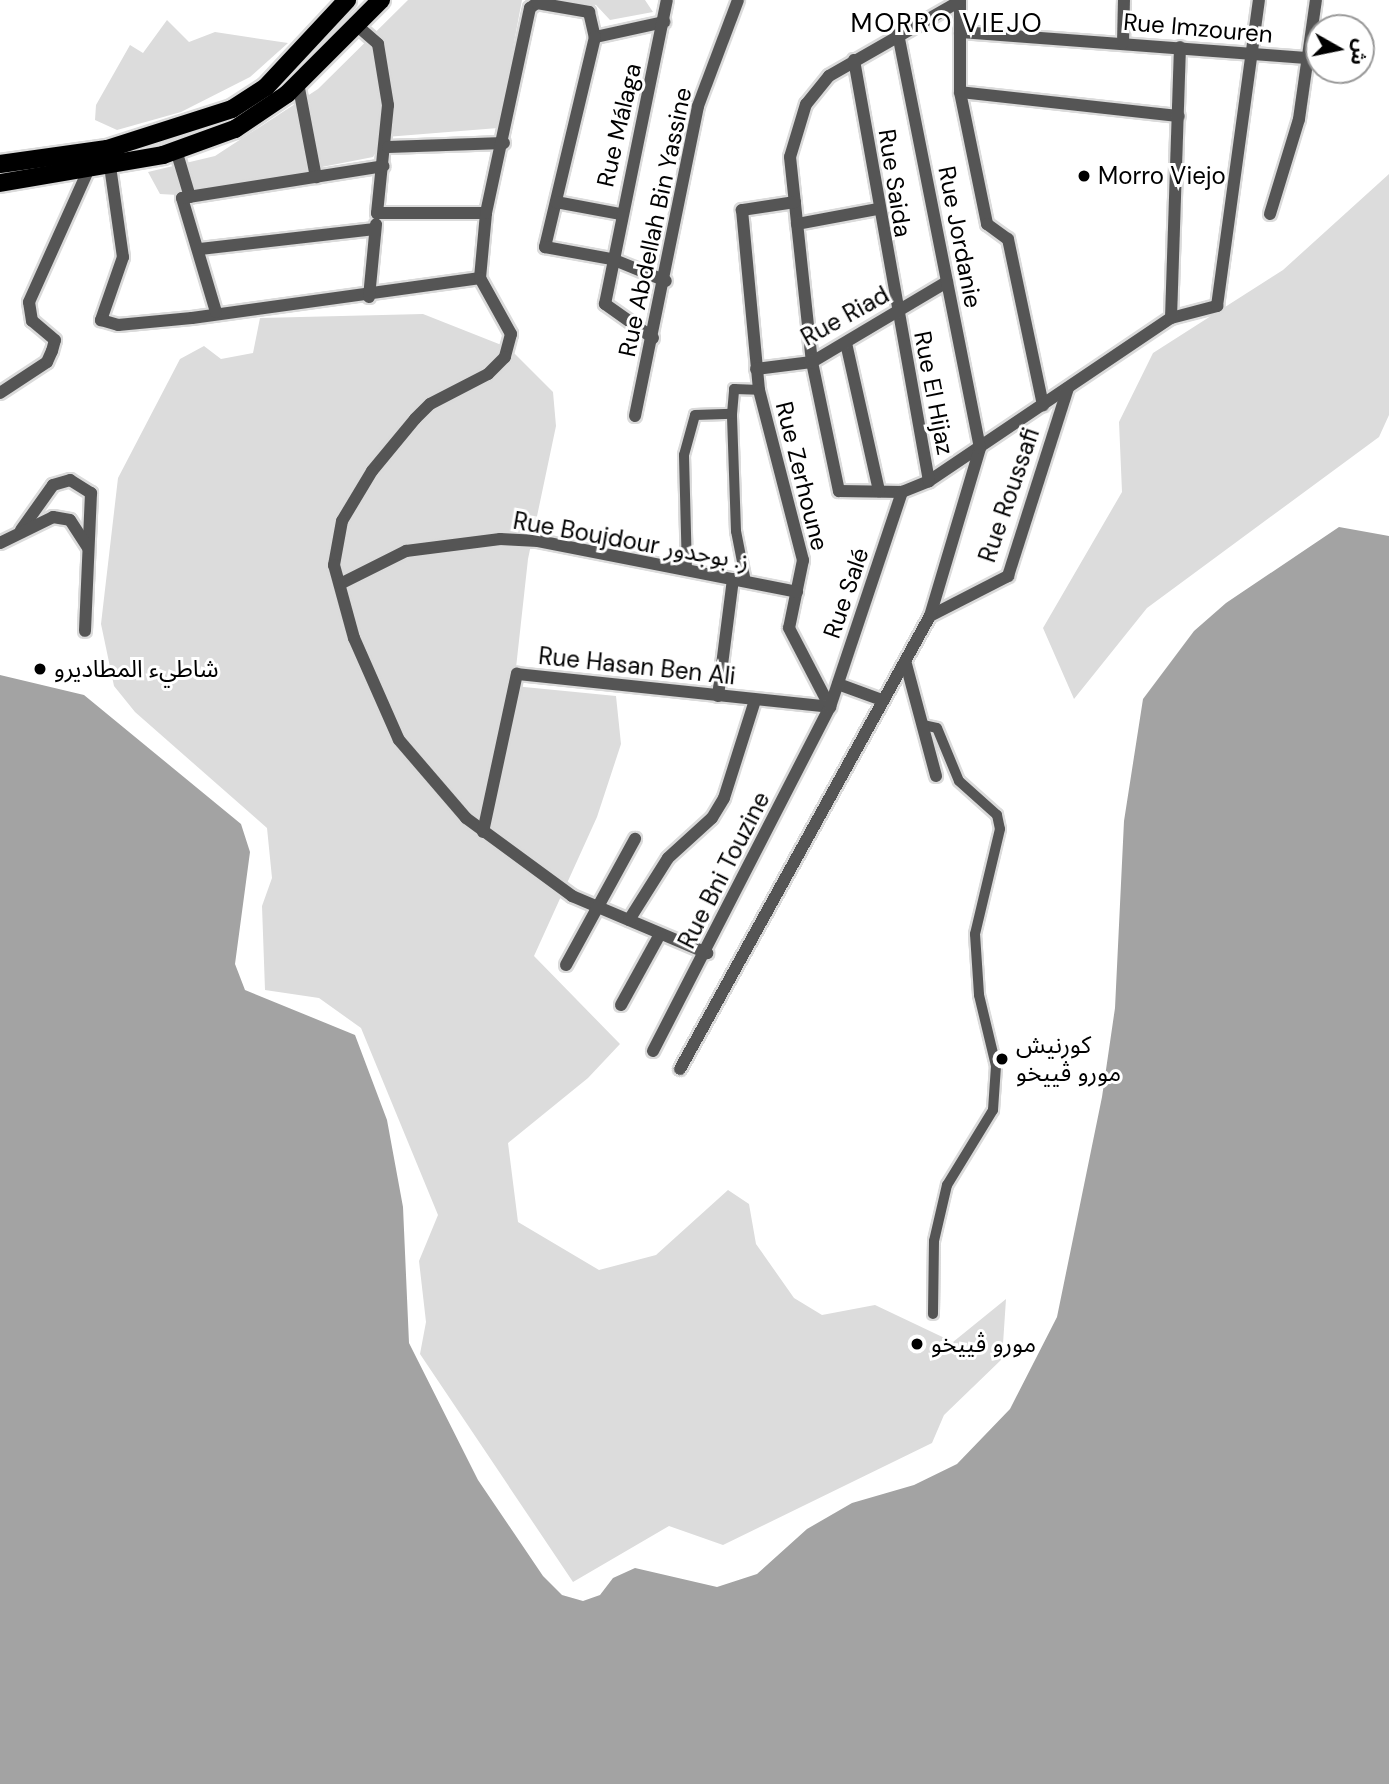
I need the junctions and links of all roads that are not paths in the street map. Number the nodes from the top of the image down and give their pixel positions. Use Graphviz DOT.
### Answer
graph roads {
  1 [pos="347,0"];
  2 [pos="381,0"];
  3 [pos="667,0"];
  4 [pos="738,0"];
  5 [pos="1124,0"];
  6 [pos="1259,0"];
  7 [pos="960,1"];
  8 [pos="664,22"];
  9 [pos="354,23"];
  10 [pos="960,32"];
  11 [pos="898,34"];
  12 [pos="595,37"];
  13 [pos="1123,43"];
  14 [pos="1180,47"];
  15 [pos="1251,53"];
  16 [pos="1305,58"];
  17 [pos="854,60"];
  18 [pos="1305,74"];
  19 [pos="298,83"];
  20 [pos="960,92"];
  21 [pos="1179,116"];
  22 [pos="505,143"];
  23 [pos="388,147"];
  24 [pos="176,150"];
  25 [pos="108,158"];
  26 [pos="0,164"];
  27 [pos="383,166"];
  28 [pos="88,171"];
  29 [pos="316,177"];
  30 [pos="0,183"];
  31 [pos="190,198"];
  32 [pos="556,202"];
  33 [pos="795,202"];
  34 [pos="878,209"];
  35 [pos="377,213"];
  36 [pos="486,213"];
  37 [pos="621,214"];
  38 [pos="1270,214"];
  39 [pos="797,224"];
  40 [pos="375,229"];
  41 [pos="200,249"];
  42 [pos="612,259"];
  43 [pos="480,278"];
  44 [pos="666,281"];
  45 [pos="947,282"];
  46 [pos="369,297"];
  47 [pos="216,312"];
  48 [pos="897,312"];
  49 [pos="1171,318"];
  50 [pos="653,338"];
  51 [pos="846,342"];
  52 [pos="812,362"];
  53 [pos="756,369"];
  54 [pos="1069,388"];
  55 [pos="759,390"];
  56 [pos="0,393"];
  57 [pos="1043,405"];
  58 [pos="732,414"];
  59 [pos="635,416"];
  60 [pos="980,448"];
  61 [pos="929,481"];
  62 [pos="879,491"];
  63 [pos="902,492"];
  64 [pos="21,530"];
  65 [pos="0,543"];
  66 [pos="88,548"];
  67 [pos="687,571"];
  68 [pos="740,581"];
  69 [pos="340,584"];
  70 [pos="797,592"];
  71 [pos="930,616"];
  72 [pos="85,631"];
  73 [pos="906,664"];
  74 [pos="838,684"];
  75 [pos="718,696"];
  76 [pos="755,700"];
  77 [pos="882,700"];
  78 [pos="830,707"];
  79 [pos="923,725"];
  80 [pos="936,776"];
  81 [pos="483,832"];
  82 [pos="635,839"];
  83 [pos="598,907"];
  84 [pos="629,920"];
  85 [pos="660,934"];
  86 [pos="707,953"];
  87 [pos="566,965"];
  88 [pos="621,1004"];
  89 [pos="653,1051"];
  90 [pos="680,1069"];
  91 [pos="933,1314"];
  1 -- 25 [label="main road"];
  2 -- 9 [label="main road"];
  3 -- 8 [label="street, Rue Málaga"];
  4 -- 44 [label="street, Rue Abdellah Bin Yassine"];
  5 -- 13 [label="street"];
  6 -- 15 [label="street"];
  7 -- 10 [label="street"];
  7 -- 11 [label="street"];
  8 -- 12 [label="street"];
  8 -- 37 [label="street, Rue Málaga"];
  9 -- 19 [label="main road"];
  9 -- 23 [label="street"];
  10 -- 13 [label="street, Rue Imzouren"];
  10 -- 20 [label="street"];
  11 -- 17 [label="street"];
  11 -- 45 [label="street, Rue Jordanie"];
  12 -- 22 [label="street"];
  12 -- 32 [label="street"];
  13 -- 14 [label="street, Rue Imzouren"];
  14 -- 15 [label="street, Rue Imzouren"];
  14 -- 21 [label="street"];
  15 -- 16 [label="street, Rue Imzouren"];
  15 -- 49 [label="street"];
  17 -- 33 [label="street"];
  17 -- 34 [label="street, Rue Saida"];
  18 -- 38 [label="street"];
  19 -- 24 [label="main road"];
  19 -- 29 [label="street"];
  20 -- 21 [label="street"];
  20 -- 57 [label="street"];
  21 -- 49 [label="street"];
  22 -- 23 [label="street"];
  22 -- 36 [label="street"];
  23 -- 27 [label="street"];
  24 -- 25 [label="main road"];
  24 -- 31 [label="street"];
  25 -- 26 [label="main road"];
  25 -- 28 [label="main road"];
  25 -- 47 [label="street"];
  27 -- 29 [label="street"];
  27 -- 35 [label="street"];
  28 -- 30 [label="main road"];
  28 -- 56 [label="street"];
  29 -- 31 [label="street"];
  31 -- 41 [label="street"];
  32 -- 37 [label="street"];
  32 -- 42 [label="street"];
  33 -- 39 [label="street"];
  33 -- 53 [label="street, Rue Zerhoune"];
  34 -- 39 [label="street"];
  34 -- 48 [label="street, Rue Saida"];
  35 -- 36 [label="street"];
  35 -- 40 [label="street"];
  36 -- 43 [label="street"];
  37 -- 42 [label="street, Rue Málaga"];
  39 -- 52 [label="street"];
  40 -- 41 [label="street"];
  40 -- 46 [label="street"];
  41 -- 47 [label="street"];
  42 -- 44 [label="street"];
  42 -- 50 [label="street, Rue Málaga"];
  43 -- 46 [label="street"];
  43 -- 69 [label="street"];
  44 -- 50 [label="street, Rue Abdellah Bin Yassine"];
  45 -- 48 [label="street, Rue Riad"];
  45 -- 60 [label="street, Rue Jordanie"];
  46 -- 47 [label="street"];
  48 -- 51 [label="street, Rue Riad"];
  48 -- 61 [label="street, Rue El Hijaz"];
  49 -- 54 [label="street"];
  50 -- 59 [label="street, Rue Abdellah Bin Yassine"];
  51 -- 52 [label="street, Rue Riad"];
  51 -- 62 [label="street"];
  52 -- 53 [label="street, Rue Riad"];
  52 -- 62 [label="street"];
  53 -- 55 [label="street, Rue Zerhoune"];
  54 -- 57 [label="street"];
  54 -- 71 [label="street, Rue Roussafi"];
  55 -- 58 [label="street"];
  55 -- 70 [label="street, Rue Zerhoune"];
  57 -- 60 [label="street"];
  58 -- 67 [label="street"];
  58 -- 68 [label="street"];
  60 -- 61 [label="street"];
  60 -- 71 [label="street"];
  61 -- 63 [label="street"];
  62 -- 63 [label="street"];
  63 -- 74 [label="street, Rue Salé"];
  64 -- 65 [label="street"];
  64 -- 66 [label="street"];
  64 -- 66 [label="street"];
  66 -- 72 [label="street"];
  67 -- 68 [label="street, Rue Boujdour ز. بوجدور"];
  67 -- 69 [label="street, Rue Boujdour ز. بوجدور"];
  68 -- 70 [label="street, Rue Boujdour ز. بوجدور"];
  68 -- 75 [label="street"];
  69 -- 81 [label="street"];
  70 -- 78 [label="street, Rue Zerhoune"];
  71 -- 73 [label="street"];
  73 -- 77 [label="street"];
  73 -- 79 [label="street"];
  74 -- 77 [label="street"];
  74 -- 78 [label="street, Rue Salé"];
  75 -- 76 [label="street, Rue Hasan Ben Ali"];
  75 -- 81 [label="street, Rue Hasan Ben Ali"];
  76 -- 78 [label="street, Rue Hasan Ben Ali"];
  76 -- 84 [label="street"];
  77 -- 90 [label="street"];
  78 -- 86 [label="street, Rue Bni Touzine"];
  79 -- 80 [label="street"];
  79 -- 91 [label="street"];
  81 -- 83 [label="street"];
  82 -- 83 [label="street"];
  83 -- 84 [label="street"];
  83 -- 87 [label="street"];
  84 -- 85 [label="street"];
  85 -- 86 [label="street"];
  85 -- 88 [label="street"];
  86 -- 89 [label="street, Rue Bni Touzine"];
}
